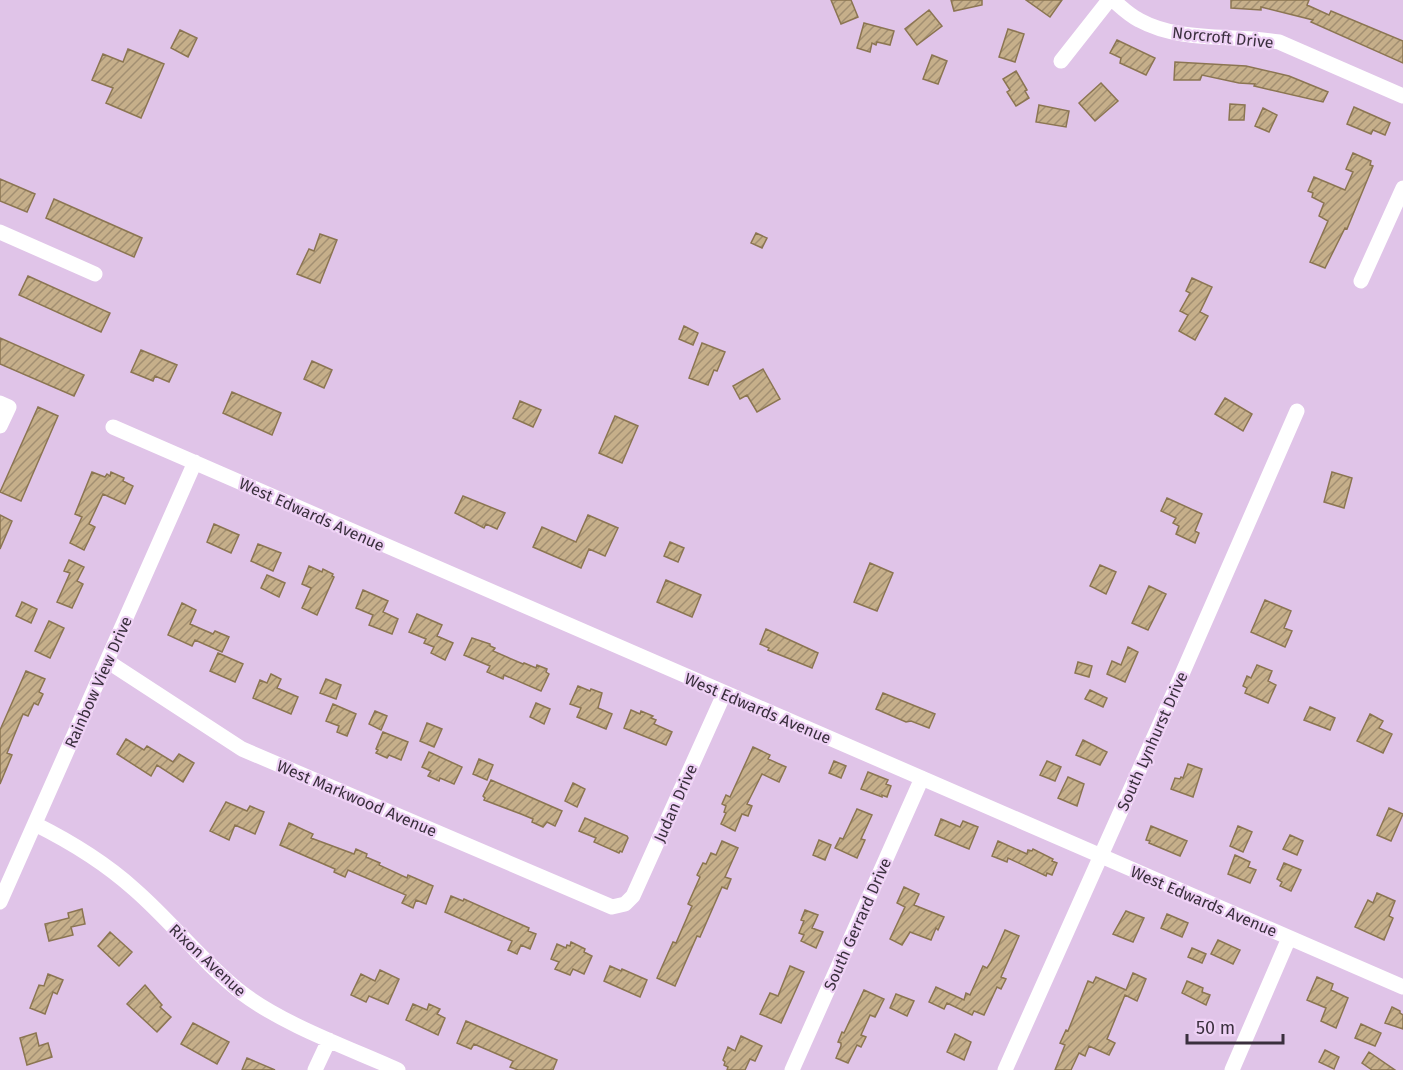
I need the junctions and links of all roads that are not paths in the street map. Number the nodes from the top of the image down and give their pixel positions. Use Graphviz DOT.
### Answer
graph roads {
  1 [pos="1111,0"];
  2 [pos="1060,61"];
  3 [pos="1403,96"];
  4 [pos="1402,193"];
  5 [pos="0,232"];
  6 [pos="95,274"];
  7 [pos="1361,281"];
  8 [pos="0,403"];
  9 [pos="1297,411"];
  10 [pos="0,426"];
  11 [pos="113,426"];
  12 [pos="195,462"];
  13 [pos="107,661"];
  14 [pos="724,694"];
  15 [pos="922,778"];
  16 [pos="35,824"];
  17 [pos="1100,857"];
  18 [pos="0,902"];
  19 [pos="620,906"];
  20 [pos="1288,938"];
  21 [pos="1403,987"];
  22 [pos="329,1040"];
  23 [pos="315,1070"];
  24 [pos="398,1070"];
  25 [pos="792,1070"];
  26 [pos="1005,1070"];
  27 [pos="1232,1070"];
  1 -- 2 [label="street"];
  1 -- 3 [label="street, Norcroft Drive"];
  4 -- 7 [label="street"];
  5 -- 6 [label="street"];
  8 -- 10 [label="street"];
  9 -- 17 [label="street, South Lynhurst Drive"];
  11 -- 12 [label="street, West Edwards Avenue"];
  12 -- 13 [label="street, Rainbow View Drive"];
  12 -- 14 [label="street, West Edwards Avenue"];
  13 -- 16 [label="street, Rainbow View Drive"];
  13 -- 19 [label="street, West Markwood Avenue"];
  14 -- 15 [label="street, West Edwards Avenue"];
  14 -- 19 [label="street, Judan Drive"];
  15 -- 17 [label="street, West Edwards Avenue"];
  15 -- 25 [label="street, South Gerrard Drive"];
  16 -- 18 [label="street, Rainbow View Drive"];
  16 -- 22 [label="street, Rixon Avenue"];
  17 -- 20 [label="street, West Edwards Avenue"];
  17 -- 26 [label="street, South Lynhurst Drive"];
  20 -- 21 [label="street, West Edwards Avenue"];
  20 -- 27 [label="street"];
  22 -- 23 [label="street"];
  22 -- 24 [label="street, Rixon Avenue"];
}
